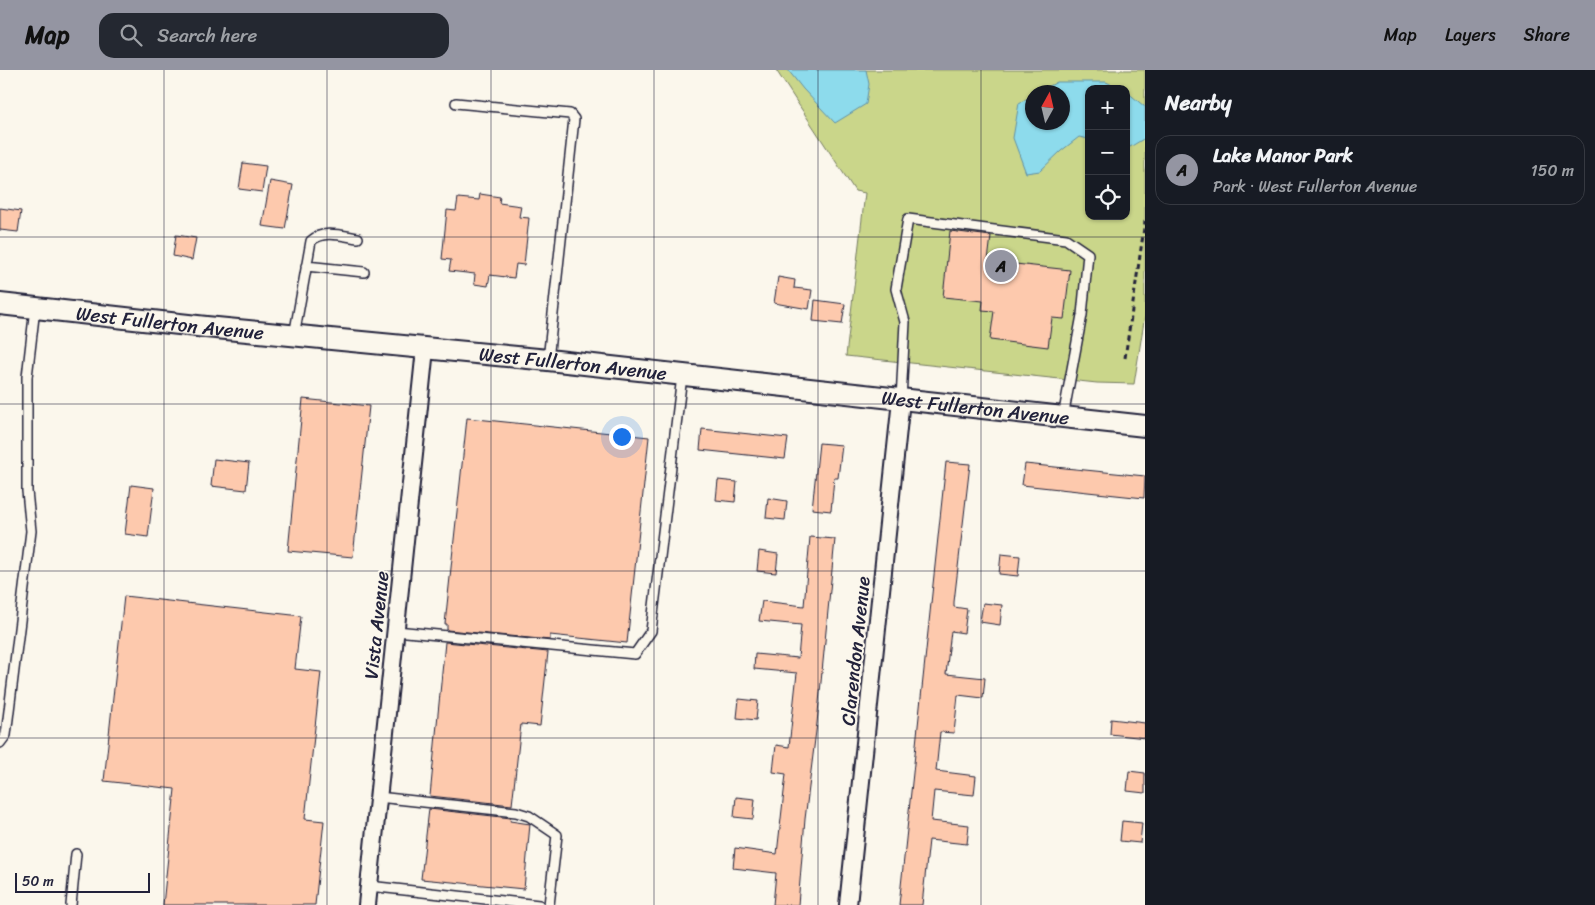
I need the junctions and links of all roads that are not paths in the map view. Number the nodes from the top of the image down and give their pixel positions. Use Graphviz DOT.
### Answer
graph roads {
  1 [pos="456,103"];
  2 [pos="358,238"];
  3 [pos="306,266"];
  4 [pos="364,272"];
  5 [pos="0,304"];
  6 [pos="36,308"];
  7 [pos="294,336"];
  8 [pos="425,349"];
  9 [pos="548,360"];
  10 [pos="682,376"];
  11 [pos="901,400"];
  12 [pos="1063,417"];
  13 [pos="1145,426"];
  14 [pos="396,631"];
  15 [pos="0,743"];
  16 [pos="378,797"];
  17 [pos="76,854"];
  18 [pos="369,886"];
  19 [pos="71,905"];
  20 [pos="367,905"];
  21 [pos="539,905"];
  22 [pos="549,905"];
  23 [pos="848,905"];
  1 -- 9 [label="lane"];
  2 -- 3 [label="lane"];
  3 -- 4 [label="lane"];
  3 -- 7 [label="lane"];
  5 -- 6 [label="street, West Fullerton Avenue"];
  6 -- 7 [label="street, West Fullerton Avenue"];
  6 -- 15 [label="lane"];
  7 -- 8 [label="street, West Fullerton Avenue"];
  8 -- 9 [label="street, West Fullerton Avenue"];
  8 -- 14 [label="street, Vista Avenue"];
  9 -- 10 [label="street, West Fullerton Avenue"];
  10 -- 11 [label="street, West Fullerton Avenue"];
  10 -- 14 [label="lane"];
  11 -- 12 [label="street, West Fullerton Avenue"];
  11 -- 12 [label="lane"];
  11 -- 23 [label="street, Clarendon Avenue"];
  12 -- 13 [label="street, West Fullerton Avenue"];
  14 -- 16 [label="street, Vista Avenue"];
  16 -- 18 [label="street, Vista Avenue"];
  16 -- 22 [label="lane"];
  17 -- 19 [label="lane"];
  18 -- 20 [label="street, Vista Avenue"];
  18 -- 21 [label="lane"];
}
